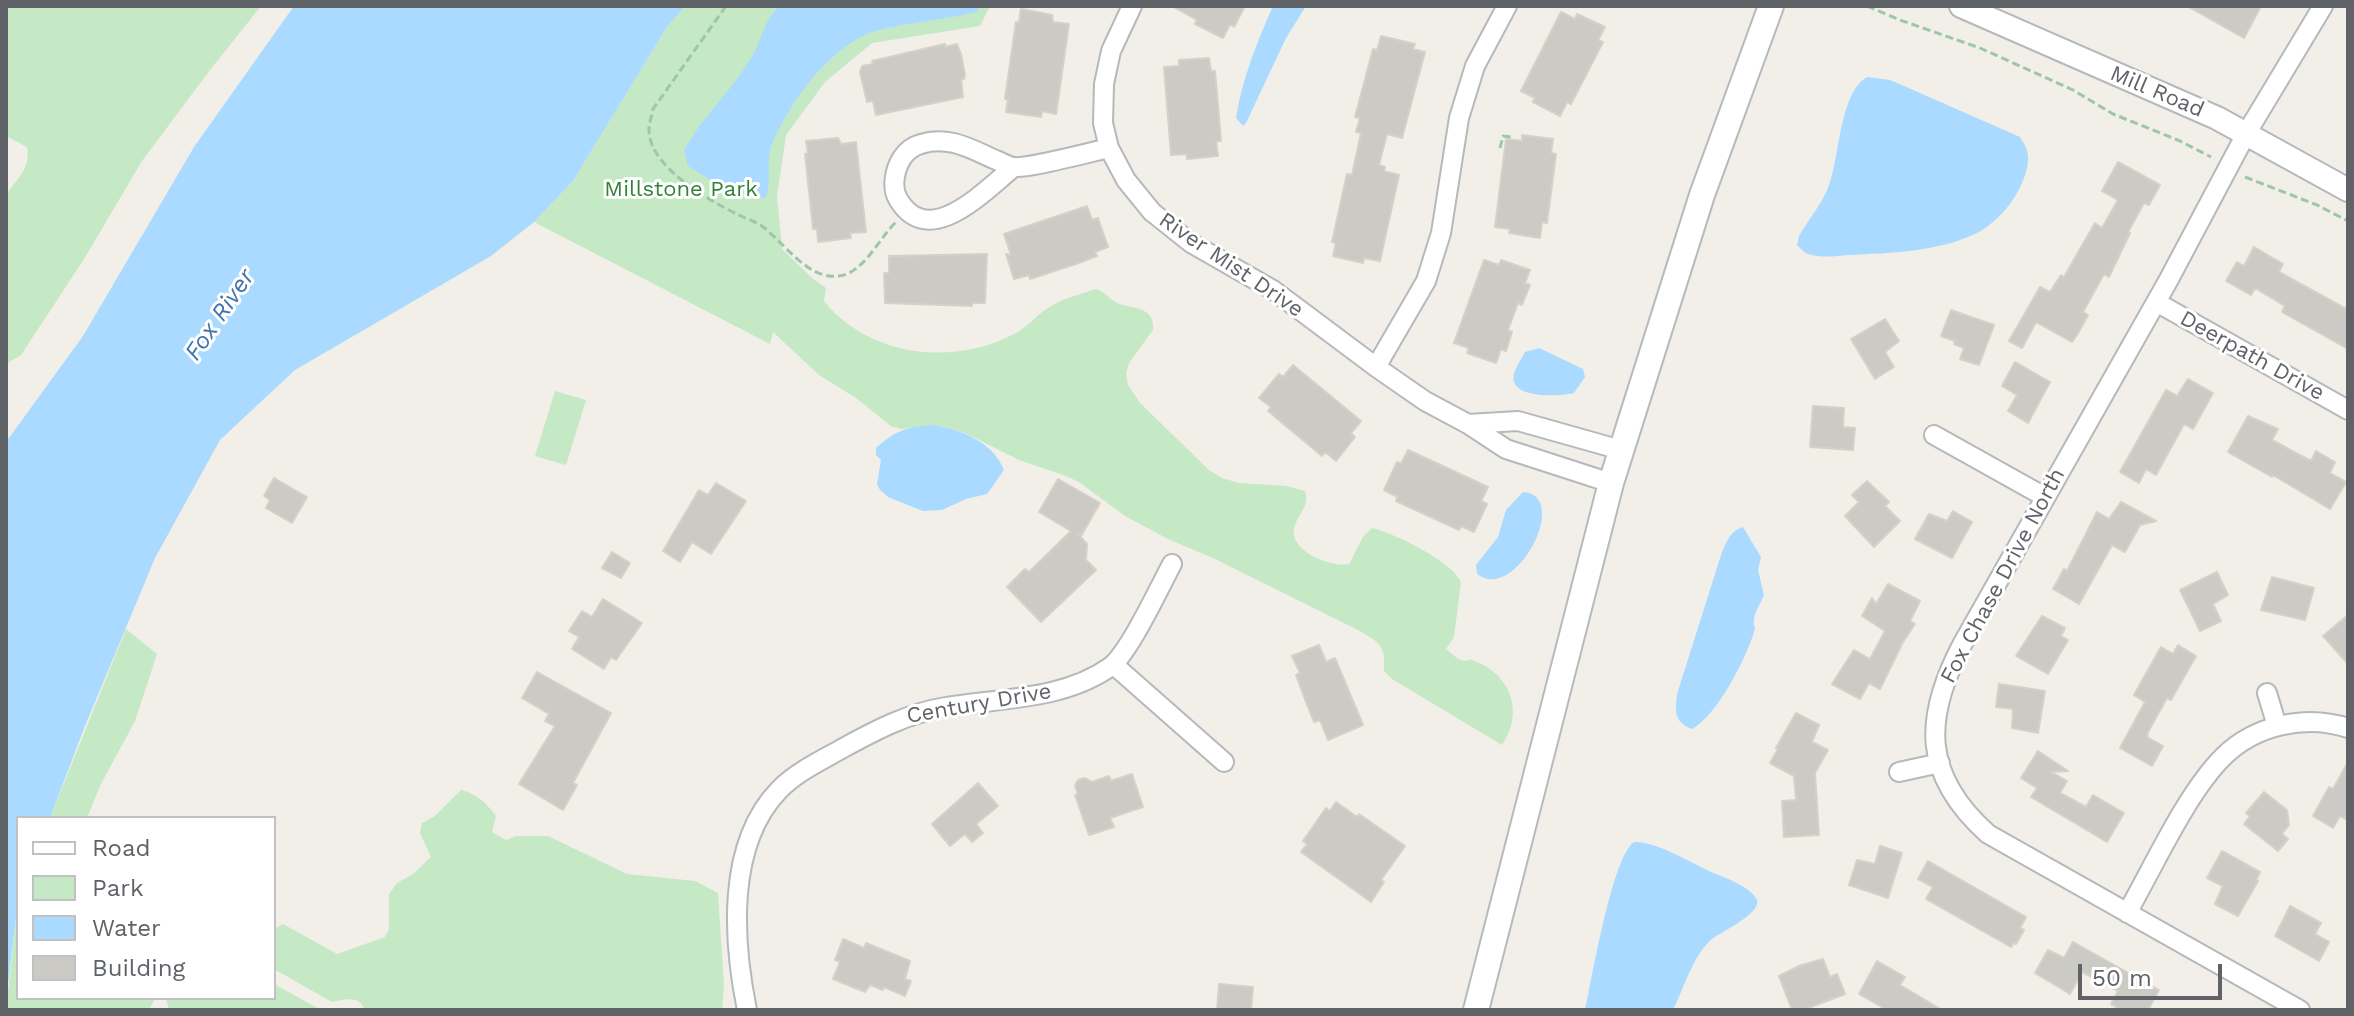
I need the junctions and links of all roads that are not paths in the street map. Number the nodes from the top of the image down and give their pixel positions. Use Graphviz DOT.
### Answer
graph roads {
  1 [pos="1132,6"];
  2 [pos="1507,6"];
  3 [pos="1771,6"];
  4 [pos="1961,6"];
  5 [pos="2323,6"];
  6 [pos="2246,134"];
  7 [pos="1109,148"];
  8 [pos="1014,167"];
  9 [pos="2348,190"];
  10 [pos="2156,302"];
  11 [pos="1376,367"];
  12 [pos="2348,410"];
  13 [pos="1468,424"];
  14 [pos="1934,435"];
  15 [pos="1621,450"];
  16 [pos="1611,483"];
  17 [pos="2045,497"];
  18 [pos="1172,564"];
  19 [pos="1114,665"];
  20 [pos="2267,693"];
  21 [pos="2277,726"];
  22 [pos="2348,728"];
  23 [pos="1224,762"];
  24 [pos="1940,763"];
  25 [pos="1899,772"];
  26 [pos="2127,913"];
  27 [pos="747,1010"];
  28 [pos="1476,1010"];
  29 [pos="2300,1010"];
  1 -- 7 [label="street, River Mist Drive"];
  2 -- 11 [label="street"];
  3 -- 15 [label="main road"];
  4 -- 6 [label="street, Mill Road"];
  5 -- 6 [label="street, Fox Chase Drive North"];
  6 -- 9 [label="street, Mill Road"];
  6 -- 10 [label="street, Fox Chase Drive North"];
  7 -- 8 [label="street"];
  7 -- 11 [label="street, River Mist Drive"];
  8 -- 8 [label="street"];
  10 -- 12 [label="street, Deerpath Drive"];
  10 -- 17 [label="street, Fox Chase Drive North"];
  11 -- 13 [label="street, River Mist Drive"];
  13 -- 15 [label="street"];
  13 -- 16 [label="street, River Mist Drive"];
  14 -- 17 [label="street"];
  15 -- 16 [label="main road"];
  16 -- 28 [label="main road"];
  17 -- 24 [label="street, Fox Chase Drive North"];
  18 -- 19 [label="street"];
  19 -- 23 [label="street"];
  19 -- 27 [label="street, Century Drive"];
  20 -- 21 [label="street"];
  21 -- 22 [label="street"];
  21 -- 26 [label="street"];
  24 -- 25 [label="street"];
  24 -- 26 [label="street, Fox Chase Drive North"];
  26 -- 29 [label="street, Fox Chase Drive North"];
}
